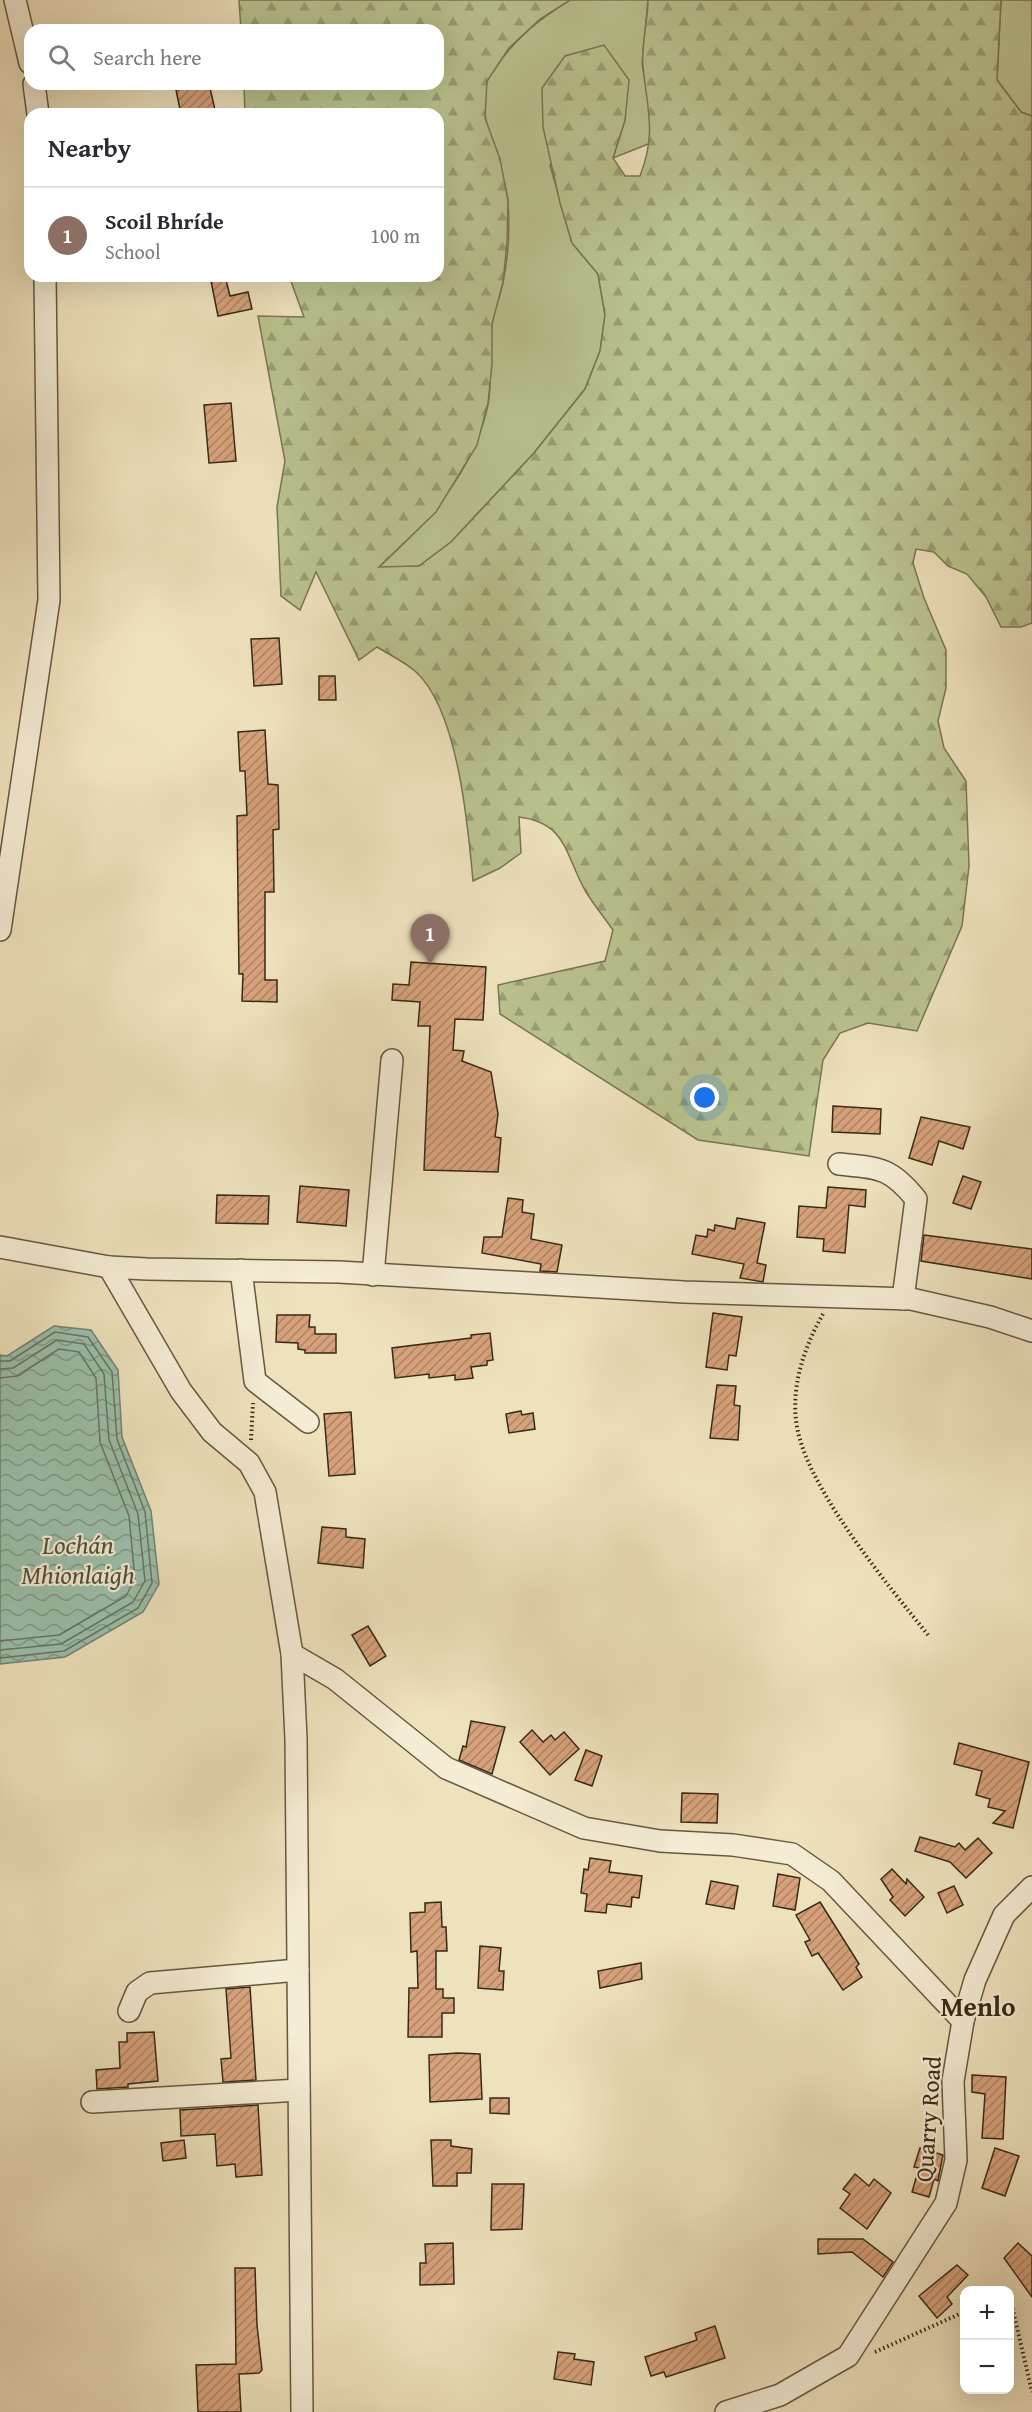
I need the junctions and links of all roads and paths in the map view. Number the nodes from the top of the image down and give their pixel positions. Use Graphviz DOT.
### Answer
graph roads {
  1 [pos="15,0"];
  2 [pos="24,38"];
  3 [pos="35,90"];
  4 [pos="37,108"];
  5 [pos="45,282"];
  6 [pos="0,930"];
  7 [pos="392,1060"];
  8 [pos="839,1164"];
  9 [pos="0,1247"];
  10 [pos="109,1267"];
  11 [pos="241,1270"];
  12 [pos="373,1275"];
  13 [pos="832,1298"];
  14 [pos="903,1299"];
  15 [pos="1032,1331"];
  16 [pos="255,1381"];
  17 [pos="308,1422"];
  18 [pos="249,1463"];
  19 [pos="928,1635"];
  20 [pos="292,1654"];
  21 [pos="1032,1887"];
  22 [pos="298,1970"];
  23 [pos="129,2011"];
  24 [pos="963,2021"];
  25 [pos="299,2090"];
  26 [pos="92,2102"];
  27 [pos="960,2314"];
  28 [pos="1014,2315"];
  29 [pos="848,2356"];
  30 [pos="1032,2392"];
  31 [pos="302,2412"];
  32 [pos="726,2412"];
  1 -- 2 [label="street"];
  3 -- 4 [label="street"];
  5 -- 6 [label="street"];
  7 -- 12 [label="street"];
  8 -- 14 [label="street"];
  9 -- 10 [label="street"];
  10 -- 11 [label="street"];
  10 -- 18 [label="street"];
  11 -- 12 [label="street"];
  11 -- 16 [label="street"];
  12 -- 13 [label="street"];
  13 -- 14 [label="street"];
  13 -- 19 [label="path"];
  14 -- 15 [label="street"];
  16 -- 17 [label="street"];
  16 -- 18 [label="path"];
  18 -- 20 [label="street"];
  20 -- 22 [label="street"];
  20 -- 24 [label="street"];
  21 -- 24 [label="street, Quarry Road"];
  22 -- 23 [label="street"];
  22 -- 25 [label="street"];
  24 -- 29 [label="street, Quarry Road"];
  25 -- 26 [label="street"];
  25 -- 31 [label="street"];
  27 -- 29 [label="path"];
  28 -- 30 [label="path"];
  29 -- 32 [label="street, Quarry Road"];
}
